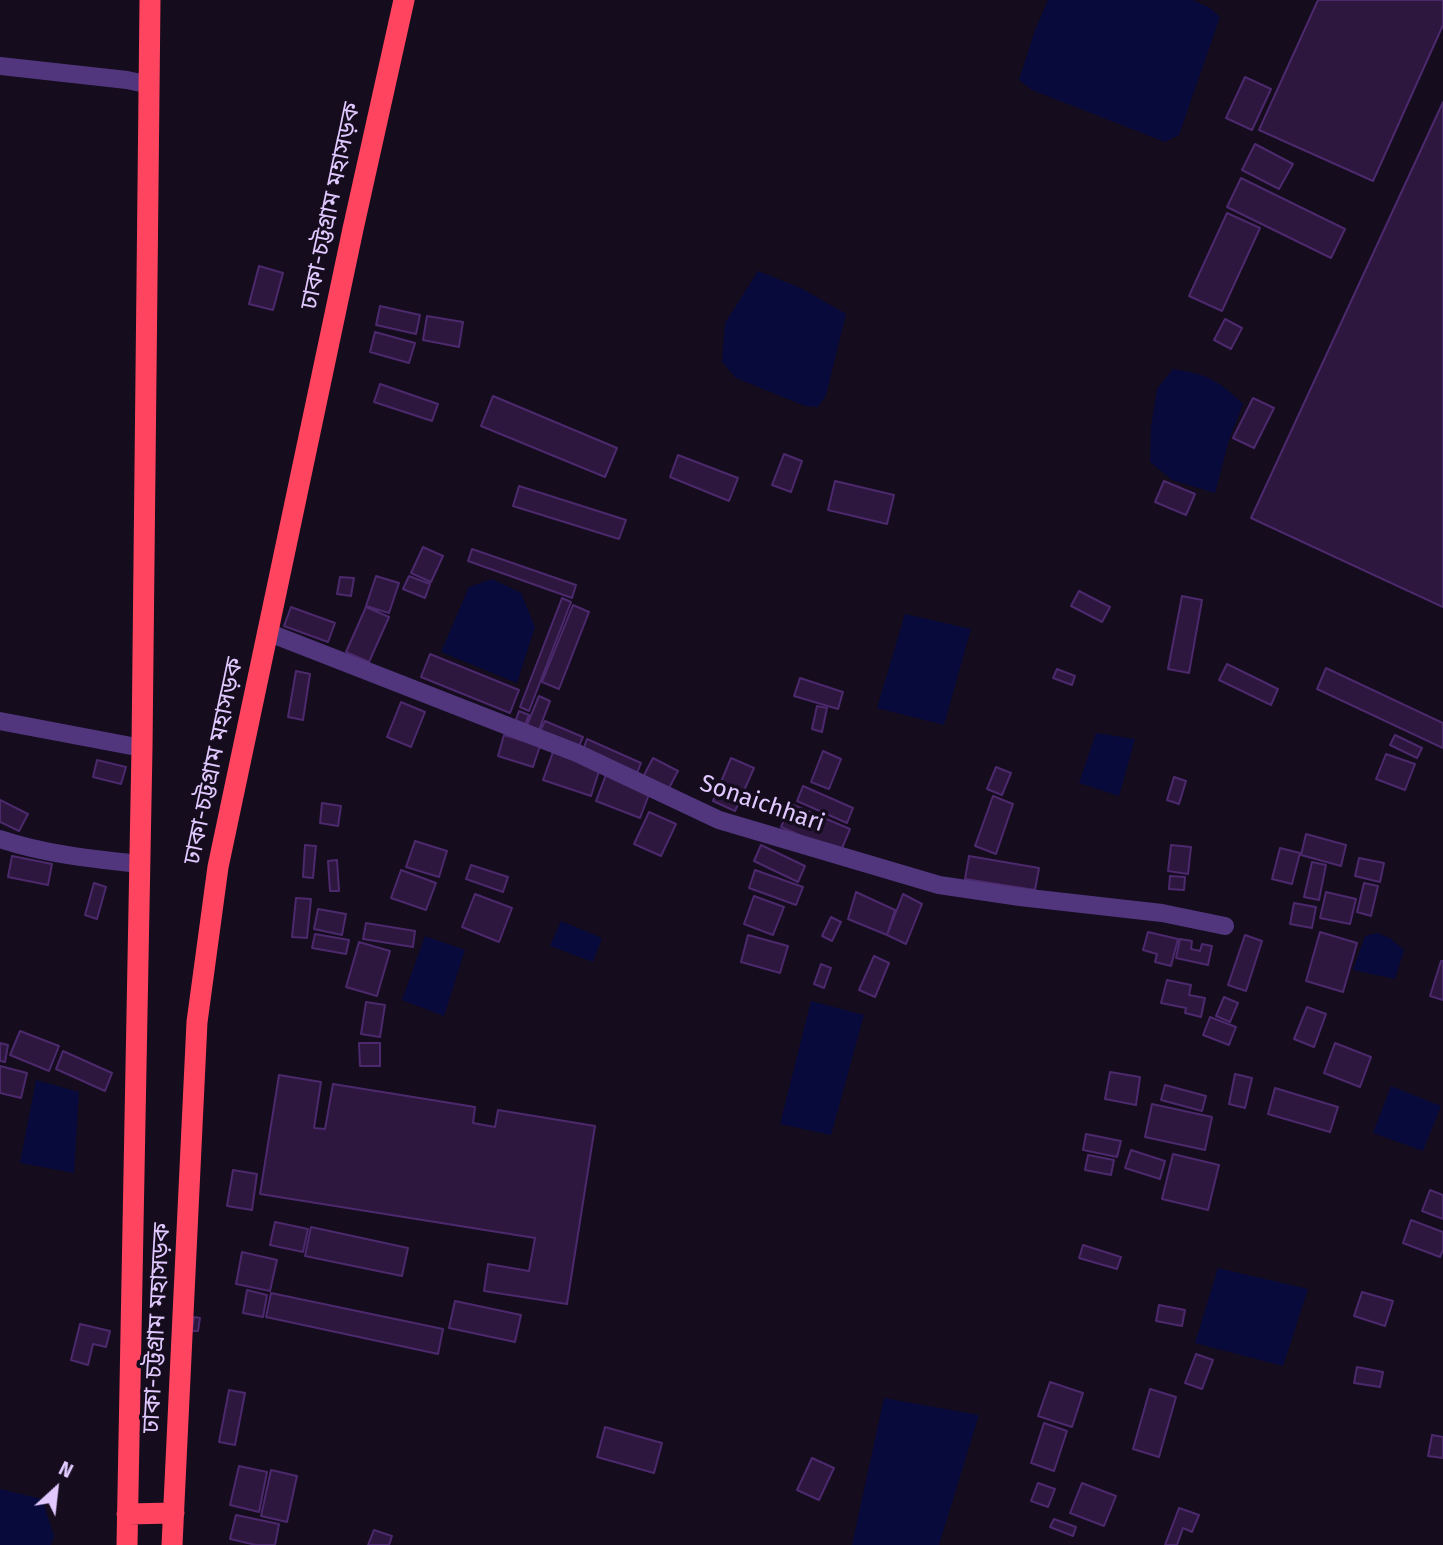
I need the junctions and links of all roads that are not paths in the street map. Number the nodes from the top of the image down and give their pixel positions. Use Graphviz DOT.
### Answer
graph roads {
  1 [pos="150,0"];
  2 [pos="404,0"];
  3 [pos="0,66"];
  4 [pos="150,85"];
  5 [pos="267,632"];
  6 [pos="0,721"];
  7 [pos="142,748"];
  8 [pos="0,839"];
  9 [pos="139,864"];
  10 [pos="1224,926"];
  11 [pos="174,1513"];
  12 [pos="127,1514"];
  13 [pos="127,1545"];
  14 [pos="173,1545"];
  1 -- 4 [label="highway, ঢাকা-চট্টগ্রাম মহাসড়ক"];
  2 -- 5 [label="highway, ঢাকা-চট্টগ্রাম মহাসড়ক"];
  3 -- 4 [label="street"];
  4 -- 7 [label="highway, ঢাকা-চট্টগ্রাম মহাসড়ক"];
  5 -- 10 [label="street, Sonaichhari"];
  5 -- 11 [label="highway, ঢাকা-চট্টগ্রাম মহাসড়ক"];
  6 -- 7 [label="street"];
  7 -- 9 [label="highway, ঢাকা-চট্টগ্রাম মহাসড়ক"];
  8 -- 9 [label="street"];
  9 -- 12 [label="highway, ঢাকা-চট্টগ্রাম মহাসড়ক"];
  11 -- 12 [label="highway"];
  11 -- 14 [label="highway, ঢাকা-চট্টগ্রাম মহাসড়ক"];
  12 -- 13 [label="highway, ঢাকা-চট্টগ্রাম মহাসড়ক"];
}
